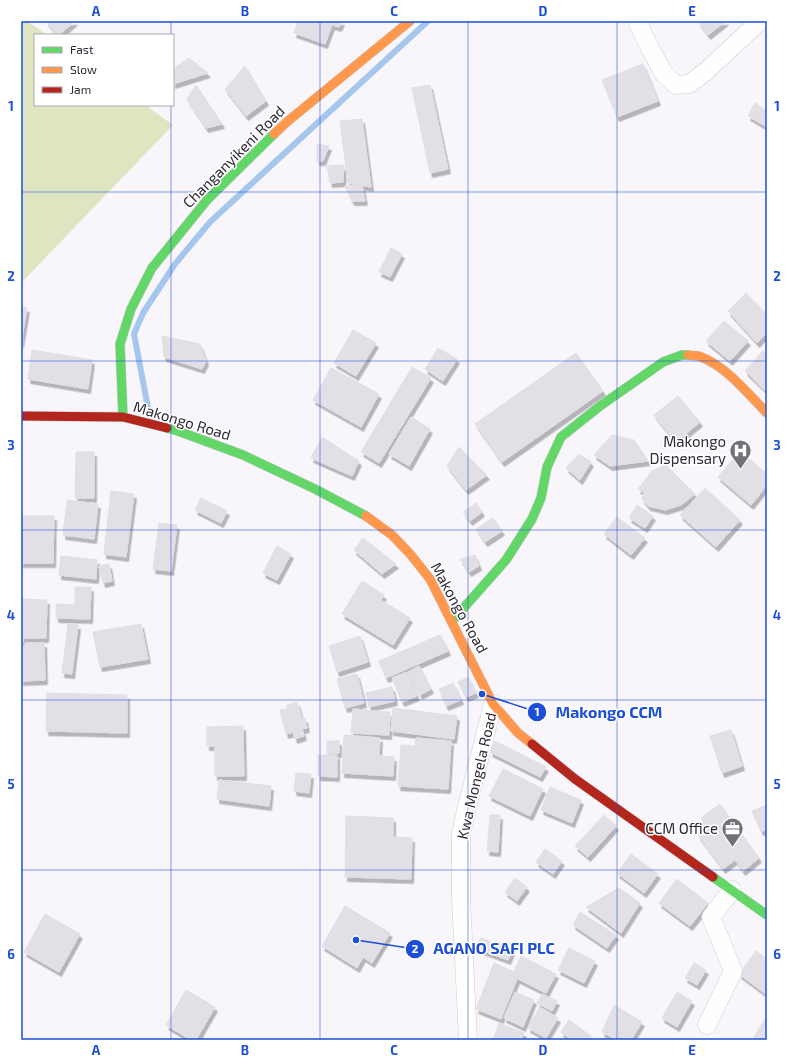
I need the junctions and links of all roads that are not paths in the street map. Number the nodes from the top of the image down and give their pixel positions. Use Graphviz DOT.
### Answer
graph roads {
  1 [pos="410,21"];
  2 [pos="637,21"];
  3 [pos="760,21"];
  4 [pos="767,413"];
  5 [pos="21,416"];
  6 [pos="123,417"];
  7 [pos="452,621"];
  8 [pos="493,704"];
  9 [pos="732,890"];
  10 [pos="767,915"];
  11 [pos="707,1025"];
  12 [pos="468,1040"];
  1 -- 6 [label="street, Changanyikeni Road"];
  2 -- 3 [label="street"];
  4 -- 7 [label="street"];
  5 -- 6 [label="street, Makongo Road"];
  6 -- 7 [label="street, Makongo Road"];
  7 -- 8 [label="street, Makongo Road"];
  8 -- 9 [label="street, Makongo Road"];
  8 -- 12 [label="street, Kwa Mongela Road"];
  9 -- 10 [label="street, Makongo Road"];
  9 -- 11 [label="street"];
}
